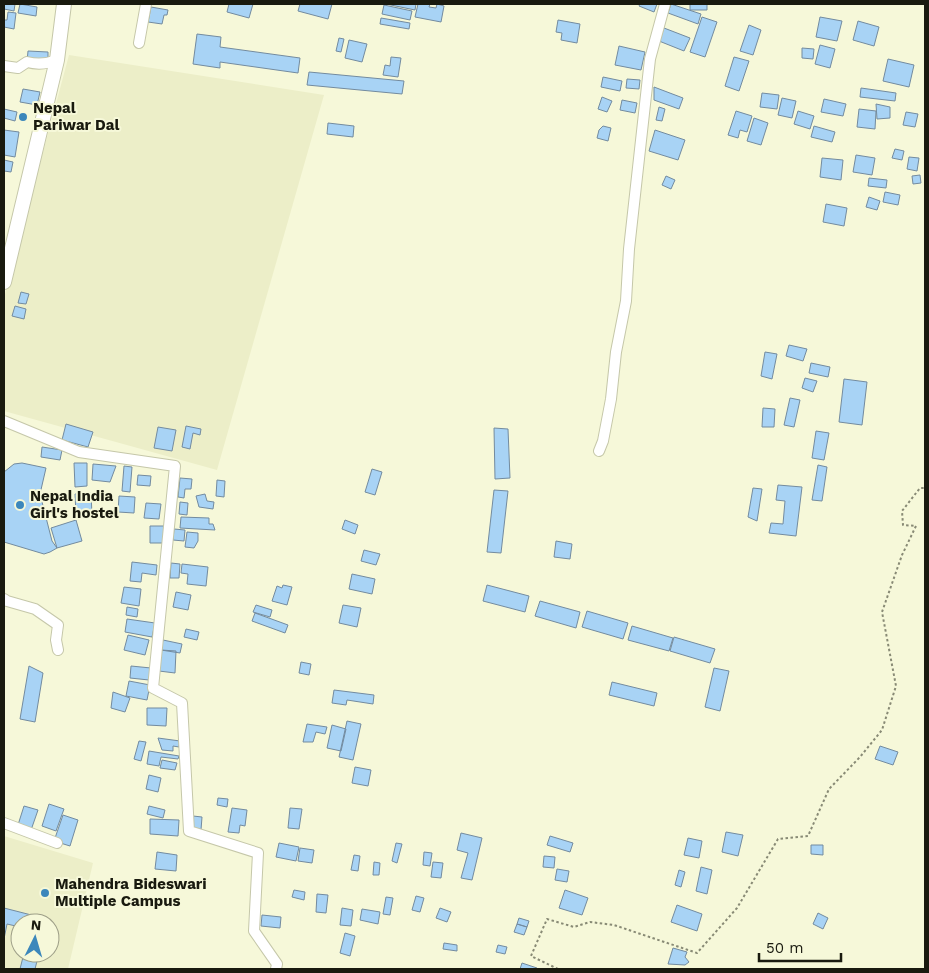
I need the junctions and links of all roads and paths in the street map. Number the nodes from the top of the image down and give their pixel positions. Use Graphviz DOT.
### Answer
graph roads {
  1 [pos="64,4"];
  2 [pos="146,4"];
  3 [pos="665,4"];
  4 [pos="139,43"];
  5 [pos="57,60"];
  6 [pos="4,66"];
  7 [pos="4,282"];
  8 [pos="4,421"];
  9 [pos="599,451"];
  10 [pos="925,488"];
  11 [pos="4,599"];
  12 [pos="58,650"];
  13 [pos="4,823"];
  14 [pos="57,843"];
  15 [pos="276,969"];
  16 [pos="558,969"];
  1 -- 5 [label="main road"];
  2 -- 4 [label="street"];
  3 -- 9 [label="street"];
  5 -- 6 [label="street"];
  5 -- 7 [label="main road"];
  8 -- 15 [label="street"];
  10 -- 16 [label="path"];
  11 -- 12 [label="street"];
  13 -- 14 [label="street"];
}
